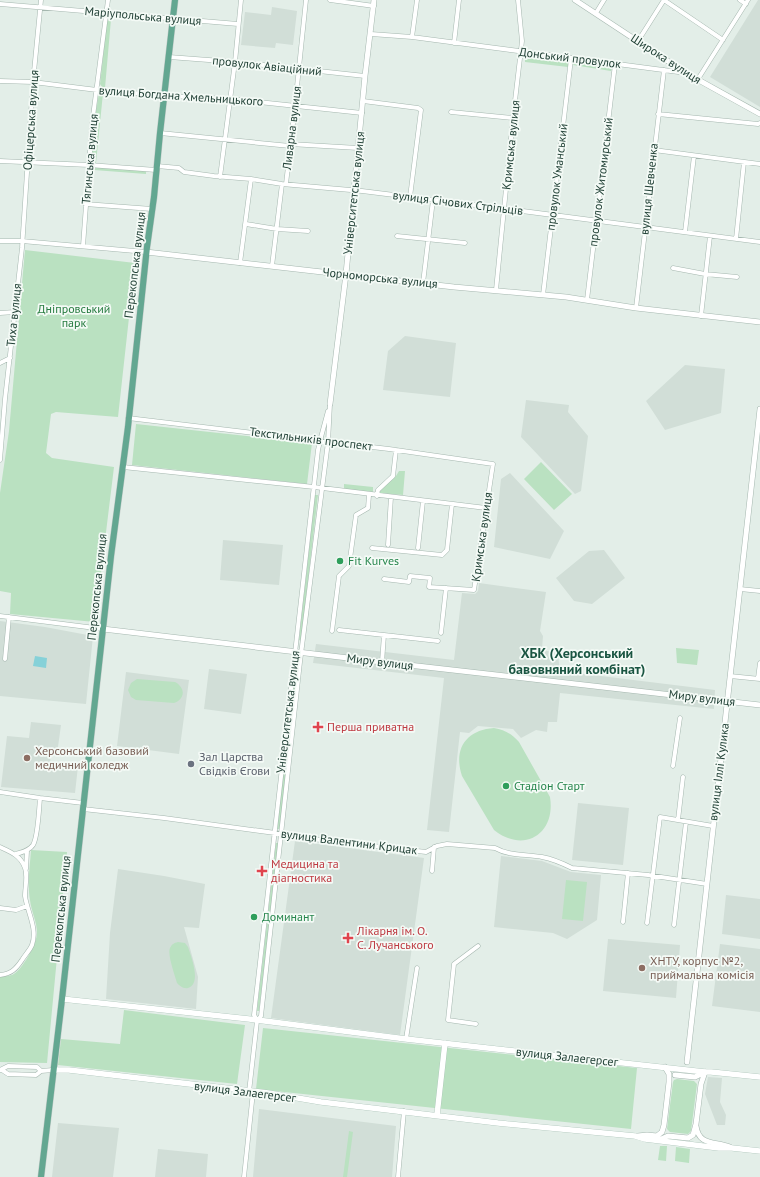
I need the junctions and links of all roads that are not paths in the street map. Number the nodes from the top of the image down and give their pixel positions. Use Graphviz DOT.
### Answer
graph roads {
  1 [pos="41,0"];
  2 [pos="108,0"];
  3 [pos="175,0"];
  4 [pos="241,0"];
  5 [pos="306,0"];
  6 [pos="330,0"];
  7 [pos="417,0"];
  8 [pos="459,0"];
  9 [pos="518,0"];
  10 [pos="575,0"];
  11 [pos="604,0"];
  12 [pos="664,0"];
  13 [pos="740,0"];
  14 [pos="747,2"];
  15 [pos="374,3"];
  16 [pos="0,4"];
  17 [pos="40,7"];
  18 [pos="106,13"];
  19 [pos="596,13"];
  20 [pos="173,18"];
  21 [pos="238,24"];
  22 [pos="371,34"];
  23 [pos="412,38"];
  24 [pos="723,40"];
  25 [pos="638,41"];
  26 [pos="454,43"];
  27 [pos="521,51"];
  28 [pos="169,57"];
  29 [pos="571,59"];
  30 [pos="235,62"];
  31 [pos="615,64"];
  32 [pos="299,69"];
  33 [pos="664,70"];
  34 [pos="686,73"];
  35 [pos="365,76"];
  36 [pos="698,80"];
  37 [pos="0,81"];
  38 [pos="34,82"];
  39 [pos="97,90"];
  40 [pos="164,95"];
  41 [pos="230,99"];
  42 [pos="363,101"];
  43 [pos="295,106"];
  44 [pos="451,112"];
  45 [pos="362,113"];
  46 [pos="658,114"];
  47 [pos="760,114"];
  48 [pos="513,118"];
  49 [pos="760,123"];
  50 [pos="160,133"];
  51 [pos="224,139"];
  52 [pos="290,145"];
  53 [pos="358,148"];
  54 [pos="654,150"];
  55 [pos="694,156"];
  56 [pos="0,161"];
  57 [pos="28,162"];
  58 [pos="744,162"];
  59 [pos="760,164"];
  60 [pos="89,165"];
  61 [pos="157,168"];
  62 [pos="220,177"];
  63 [pos="251,179"];
  64 [pos="284,184"];
  65 [pos="354,190"];
  66 [pos="410,197"];
  67 [pos="433,200"];
  68 [pos="86,204"];
  69 [pos="504,208"];
  70 [pos="152,209"];
  71 [pos="553,215"];
  72 [pos="597,221"];
  73 [pos="246,224"];
  74 [pos="645,227"];
  75 [pos="277,229"];
  76 [pos="308,231"];
  77 [pos="685,232"];
  78 [pos="397,236"];
  79 [pos="710,236"];
  80 [pos="736,239"];
  81 [pos="428,240"];
  82 [pos="0,241"];
  83 [pos="22,241"];
  84 [pos="760,242"];
  85 [pos="465,243"];
  86 [pos="83,246"];
  87 [pos="146,252"];
  88 [pos="240,263"];
  89 [pos="272,266"];
  90 [pos="673,268"];
  91 [pos="346,274"];
  92 [pos="705,274"];
  93 [pos="738,277"];
  94 [pos="423,283"];
  95 [pos="496,290"];
  96 [pos="543,295"];
  97 [pos="587,300"];
  98 [pos="636,308"];
  99 [pos="15,312"];
  100 [pos="0,313"];
  101 [pos="701,316"];
  102 [pos="760,322"];
  103 [pos="10,358"];
  104 [pos="0,363"];
  105 [pos="330,404"];
  106 [pos="760,409"];
  107 [pos="128,418"];
  108 [pos="320,441"];
  109 [pos="328,442"];
  110 [pos="396,450"];
  111 [pos="0,460"];
  112 [pos="492,464"];
  113 [pos="123,467"];
  114 [pos="314,487"];
  115 [pos="322,488"];
  116 [pos="369,495"];
  117 [pos="377,496"];
  118 [pos="391,497"];
  119 [pos="423,501"];
  120 [pos="452,504"];
  121 [pos="486,508"];
  122 [pos="388,545"];
  123 [pos="372,548"];
  124 [pos="418,548"];
  125 [pos="384,580"];
  126 [pos="446,588"];
  127 [pos="740,589"];
  128 [pos="760,591"];
  129 [pos="0,616"];
  130 [pos="9,617"];
  131 [pos="103,628"];
  132 [pos="339,630"];
  133 [pos="332,631"];
  134 [pos="441,632"];
  135 [pos="384,635"];
  136 [pos="438,641"];
  137 [pos="295,651"];
  138 [pos="302,652"];
  139 [pos="5,658"];
  140 [pos="382,662"];
  141 [pos="760,663"];
  142 [pos="730,676"];
  143 [pos="759,678"];
  144 [pos="728,702"];
  145 [pos="760,705"];
  146 [pos="680,718"];
  147 [pos="673,766"];
  148 [pos="683,777"];
  149 [pos="0,792"];
  150 [pos="40,798"];
  151 [pos="83,806"];
  152 [pos="678,820"];
  153 [pos="686,822"];
  154 [pos="713,826"];
  155 [pos="275,833"];
  156 [pos="282,834"];
  157 [pos="0,847"];
  158 [pos="434,847"];
  159 [pos="27,851"];
  160 [pos="16,854"];
  161 [pos="26,869"];
  162 [pos="432,871"];
  163 [pos="628,873"];
  164 [pos="653,876"];
  165 [pos="680,880"];
  166 [pos="707,884"];
  167 [pos="27,906"];
  168 [pos="0,908"];
  169 [pos="623,922"];
  170 [pos="647,923"];
  171 [pos="674,925"];
  172 [pos="478,946"];
  173 [pos="417,968"];
  174 [pos="0,975"];
  175 [pos="62,998"];
  176 [pos="257,1020"];
  177 [pos="476,1024"];
  178 [pos="406,1039"];
  179 [pos="445,1043"];
  180 [pos="686,1062"];
  181 [pos="665,1067"];
  182 [pos="679,1069"];
  183 [pos="1,1070"];
  184 [pos="53,1070"];
  185 [pos="41,1071"];
  186 [pos="691,1071"];
  187 [pos="705,1072"];
  188 [pos="675,1075"];
  189 [pos="695,1077"];
  190 [pos="760,1077"];
  191 [pos="669,1082"];
  192 [pos="701,1084"];
  193 [pos="251,1092"];
  194 [pos="404,1111"];
  195 [pos="437,1115"];
  196 [pos="696,1124"];
  197 [pos="664,1125"];
  198 [pos="634,1136"];
  199 [pos="668,1136"];
  200 [pos="659,1140"];
  201 [pos="674,1142"];
  202 [pos="732,1148"];
  203 [pos="760,1151"];
  204 [pos="41,1177"];
  205 [pos="244,1177"];
  206 [pos="398,1177"];
  1 -- 17 [label="street, Офіцерська вулиця"];
  2 -- 18 [label="street, Тягинська вулиця"];
  3 -- 20 [label="main road, Перекопська вулиця"];
  4 -- 21 [label="street"];
  5 -- 32 [label="street, Ливарна вулиця"];
  6 -- 15 [label="street"];
  7 -- 23 [label="street"];
  8 -- 26 [label="street"];
  9 -- 27 [label="street, Кримська вулиця"];
  10 -- 19 [label="street, Широка вулиця"];
  11 -- 19 [label="street"];
  12 -- 24 [label="street"];
  12 -- 25 [label="street"];
  13 -- 14 [label="street"];
  14 -- 24 [label="street"];
  15 -- 22 [label="street, Університетська вулиця"];
  16 -- 17 [label="street, Маріупольська вулиця"];
  17 -- 18 [label="street, Маріупольська вулиця"];
  17 -- 38 [label="street, Офіцерська вулиця"];
  18 -- 20 [label="street, Маріупольська вулиця"];
  18 -- 39 [label="street, Тягинська вулиця"];
  19 -- 25 [label="street, Широка вулиця"];
  20 -- 21 [label="street, Маріупольська вулиця"];
  20 -- 28 [label="main road, Перекопська вулиця"];
  21 -- 30 [label="street"];
  22 -- 23 [label="street, Донський провулок"];
  22 -- 35 [label="street, Університетська вулиця"];
  23 -- 26 [label="street, Донський провулок"];
  24 -- 36 [label="street"];
  25 -- 34 [label="street, Широка вулиця"];
  26 -- 27 [label="street, Донський провулок"];
  27 -- 29 [label="street, Донський провулок"];
  27 -- 48 [label="street, Кримська вулиця"];
  28 -- 30 [label="street, провулок Авіаційний"];
  28 -- 40 [label="main road, Перекопська вулиця"];
  29 -- 31 [label="street, Донський провулок"];
  29 -- 71 [label="street, провулок Уманський"];
  30 -- 32 [label="street, провулок Авіаційний"];
  30 -- 41 [label="street"];
  31 -- 33 [label="street, Донський провулок"];
  31 -- 72 [label="street, провулок Житомирський"];
  32 -- 35 [label="street, провулок Авіаційний"];
  32 -- 43 [label="street, Ливарна вулиця"];
  33 -- 34 [label="street, Донський провулок"];
  33 -- 46 [label="street, вулиця Шевченка"];
  34 -- 36 [label="street, Широка вулиця"];
  35 -- 42 [label="street, Університетська вулиця"];
  36 -- 47 [label="street, Широка вулиця"];
  37 -- 38 [label="street, вулиця Богдана Хмельницького"];
  38 -- 39 [label="street, вулиця Богдана Хмельницького"];
  38 -- 57 [label="street, Офіцерська вулиця"];
  39 -- 40 [label="street, вулиця Богдана Хмельницького"];
  39 -- 60 [label="street, Тягинська вулиця"];
  40 -- 41 [label="street, вулиця Богдана Хмельницького"];
  40 -- 50 [label="main road, Перекопська вулиця"];
  41 -- 43 [label="street, вулиця Богдана Хмельницького"];
  41 -- 51 [label="street"];
  42 -- 45 [label="street, Університетська вулиця"];
  42 -- 66 [label="street"];
  43 -- 45 [label="street, вулиця Богдана Хмельницького"];
  43 -- 52 [label="street, Ливарна вулиця"];
  44 -- 48 [label="street"];
  45 -- 53 [label="street, Університетська вулиця"];
  46 -- 49 [label="street"];
  46 -- 54 [label="street, вулиця Шевченка"];
  48 -- 69 [label="street, Кримська вулиця"];
  50 -- 51 [label="street"];
  50 -- 61 [label="main road, Перекопська вулиця"];
  51 -- 52 [label="street"];
  51 -- 62 [label="street"];
  52 -- 53 [label="street"];
  52 -- 64 [label="street, Ливарна вулиця"];
  53 -- 65 [label="street, Університетська вулиця"];
  54 -- 55 [label="street"];
  54 -- 74 [label="street, вулиця Шевченка"];
  55 -- 58 [label="street"];
  55 -- 77 [label="street"];
  56 -- 57 [label="street, вулиця Січових Стрільців"];
  57 -- 60 [label="street, вулиця Січових Стрільців"];
  57 -- 83 [label="street, Офіцерська вулиця"];
  58 -- 59 [label="street"];
  58 -- 80 [label="street"];
  60 -- 61 [label="street, вулиця Січових Стрільців"];
  60 -- 68 [label="street, Тягинська вулиця"];
  61 -- 62 [label="street, вулиця Січових Стрільців"];
  61 -- 70 [label="main road, Перекопська вулиця"];
  62 -- 63 [label="street, вулиця Січових Стрільців"];
  63 -- 64 [label="street, вулиця Січових Стрільців"];
  63 -- 73 [label="street"];
  64 -- 65 [label="street, вулиця Січових Стрільців"];
  64 -- 75 [label="street, Ливарна вулиця"];
  65 -- 66 [label="street, вулиця Січових Стрільців"];
  65 -- 91 [label="street, Університетська вулиця"];
  66 -- 67 [label="street, вулиця Січових Стрільців"];
  67 -- 69 [label="street, вулиця Січових Стрільців"];
  67 -- 81 [label="street"];
  68 -- 70 [label="street"];
  68 -- 86 [label="street, Тягинська вулиця"];
  69 -- 71 [label="street, вулиця Січових Стрільців"];
  69 -- 95 [label="street, Кримська вулиця"];
  70 -- 87 [label="main road, Перекопська вулиця"];
  71 -- 72 [label="street, вулиця Січових Стрільців"];
  71 -- 96 [label="street, провулок Уманський"];
  72 -- 74 [label="street, вулиця Січових Стрільців"];
  72 -- 97 [label="street, провулок Житомирський"];
  73 -- 75 [label="street"];
  73 -- 88 [label="street"];
  74 -- 77 [label="street, вулиця Січових Стрільців"];
  74 -- 98 [label="street, вулиця Шевченка"];
  75 -- 76 [label="street"];
  75 -- 89 [label="street, Ливарна вулиця"];
  77 -- 79 [label="street, вулиця Січових Стрільців"];
  78 -- 81 [label="street"];
  79 -- 80 [label="street, вулиця Січових Стрільців"];
  79 -- 92 [label="street"];
  80 -- 84 [label="street, вулиця Січових Стрільців"];
  81 -- 85 [label="street"];
  81 -- 94 [label="street"];
  82 -- 83 [label="street, Чорноморська вулиця"];
  83 -- 86 [label="street, Чорноморська вулиця"];
  83 -- 99 [label="street, Тиха вулиця"];
  86 -- 87 [label="street, Чорноморська вулиця"];
  87 -- 88 [label="street, Чорноморська вулиця"];
  87 -- 107 [label="main road, Перекопська вулиця"];
  88 -- 89 [label="street, Чорноморська вулиця"];
  89 -- 91 [label="street, Чорноморська вулиця"];
  90 -- 92 [label="street"];
  91 -- 94 [label="street, Чорноморська вулиця"];
  91 -- 105 [label="street, Університетська вулиця"];
  92 -- 93 [label="street"];
  92 -- 101 [label="street"];
  94 -- 95 [label="street, Чорноморська вулиця"];
  95 -- 96 [label="street, Чорноморська вулиця"];
  96 -- 97 [label="street, Чорноморська вулиця"];
  97 -- 98 [label="street, Чорноморська вулиця"];
  98 -- 101 [label="street, Чорноморська вулиця"];
  99 -- 100 [label="street"];
  99 -- 103 [label="street, Тиха вулиця"];
  101 -- 102 [label="street, Чорноморська вулиця"];
  103 -- 104 [label="street"];
  103 -- 111 [label="street, Тиха вулиця"];
  105 -- 108 [label="street, Університетська вулиця"];
  105 -- 109 [label="street, Університетська вулиця"];
  106 -- 127 [label="street, вулиця Іллі Кулика"];
  107 -- 108 [label="street, Текстильників проспект"];
  107 -- 113 [label="main road, Перекопська вулиця"];
  108 -- 109 [label="street, Текстильників проспект"];
  108 -- 114 [label="street, Університетська вулиця"];
  109 -- 110 [label="street, Текстильників проспект"];
  109 -- 115 [label="street, Університетська вулиця"];
  110 -- 112 [label="street, Текстильників проспект"];
  110 -- 117 [label="street"];
  112 -- 121 [label="street, Кримська вулиця"];
  113 -- 114 [label="street"];
  113 -- 131 [label="main road, Перекопська вулиця"];
  114 -- 115 [label="street"];
  114 -- 137 [label="street, Університетська вулиця"];
  115 -- 116 [label="street"];
  115 -- 138 [label="street, Університетська вулиця"];
  116 -- 117 [label="street"];
  116 -- 133 [label="street"];
  117 -- 118 [label="street"];
  118 -- 119 [label="street"];
  118 -- 122 [label="street"];
  119 -- 120 [label="street"];
  119 -- 124 [label="street"];
  120 -- 121 [label="street"];
  120 -- 123 [label="street"];
  121 -- 126 [label="street, Кримська вулиця"];
  125 -- 126 [label="street, Кримська вулиця"];
  126 -- 134 [label="street"];
  127 -- 128 [label="street"];
  127 -- 142 [label="street, вулиця Іллі Кулика"];
  129 -- 130 [label="street, Миру вулиця"];
  130 -- 131 [label="street, Миру вулиця"];
  130 -- 139 [label="street"];
  131 -- 137 [label="street, Миру вулиця"];
  131 -- 151 [label="main road, Перекопська вулиця"];
  132 -- 135 [label="street"];
  135 -- 136 [label="street"];
  135 -- 140 [label="street"];
  137 -- 138 [label="street, Миру вулиця"];
  137 -- 155 [label="street, Університетська вулиця"];
  138 -- 140 [label="street, Миру вулиця"];
  138 -- 156 [label="street, Університетська вулиця"];
  140 -- 144 [label="street, Миру вулиця"];
  141 -- 143 [label="street"];
  142 -- 143 [label="street"];
  142 -- 144 [label="street, вулиця Іллі Кулика"];
  144 -- 145 [label="street, Миру вулиця"];
  144 -- 154 [label="street, вулиця Іллі Кулика"];
  146 -- 147 [label="street"];
  148 -- 152 [label="street"];
  149 -- 150 [label="street, вулиця Валентини Крицак"];
  150 -- 151 [label="street, вулиця Валентини Крицак"];
  150 -- 159 [label="street"];
  151 -- 155 [label="street, вулиця Валентини Крицак"];
  151 -- 175 [label="main road, Перекопська вулиця"];
  152 -- 153 [label="street"];
  152 -- 164 [label="street"];
  153 -- 154 [label="street"];
  153 -- 165 [label="street"];
  154 -- 166 [label="street, вулиця Іллі Кулика"];
  155 -- 156 [label="street, вулиця Валентини Крицак"];
  155 -- 176 [label="street, Університетська вулиця"];
  156 -- 158 [label="street, вулиця Валентини Крицак"];
  156 -- 176 [label="street, Університетська вулиця"];
  157 -- 160 [label="street"];
  158 -- 162 [label="street"];
  158 -- 163 [label="street, вулиця Валентини Крицак"];
  159 -- 160 [label="street"];
  159 -- 161 [label="street"];
  160 -- 161 [label="street"];
  161 -- 167 [label="street"];
  163 -- 164 [label="street, вулиця Валентини Крицак"];
  163 -- 169 [label="street"];
  164 -- 165 [label="street, вулиця Валентини Крицак"];
  164 -- 170 [label="street"];
  165 -- 166 [label="street, вулиця Валентини Крицак"];
  165 -- 171 [label="street"];
  166 -- 180 [label="street, вулиця Іллі Кулика"];
  167 -- 168 [label="street"];
  167 -- 174 [label="street"];
  172 -- 177 [label="street"];
  173 -- 178 [label="street"];
  175 -- 176 [label="main road, вулиця Залаегерсег"];
  175 -- 184 [label="main road, Перекопська вулиця"];
  176 -- 178 [label="main road, вулиця Залаегерсег"];
  176 -- 193 [label="street, Університетська вулиця"];
  178 -- 179 [label="main road, вулиця Залаегерсег"];
  179 -- 181 [label="main road, вулиця Залаегерсег"];
  179 -- 195 [label="main road"];
  180 -- 182 [label="street"];
  180 -- 186 [label="street"];
  181 -- 182 [label="main road, вулиця Залаегерсег"];
  181 -- 191 [label="street"];
  182 -- 186 [label="main road, вулиця Залаегерсег"];
  182 -- 188 [label="street"];
  183 -- 185 [label="street"];
  183 -- 185 [label="street"];
  184 -- 185 [label="street"];
  184 -- 193 [label="main road, вулиця Залаегерсег"];
  184 -- 204 [label="main road, Перекопська вулиця"];
  186 -- 187 [label="main road, вулиця Залаегерсег"];
  186 -- 189 [label="street"];
  187 -- 189 [label="street"];
  187 -- 190 [label="main road"];
  187 -- 192 [label="street"];
  188 -- 189 [label="street"];
  188 -- 191 [label="street"];
  189 -- 192 [label="street"];
  191 -- 197 [label="street"];
  192 -- 196 [label="street"];
  193 -- 194 [label="main road, вулиця Залаегерсег"];
  193 -- 205 [label="street, Університетська вулиця"];
  194 -- 195 [label="main road, вулиця Залаегерсег"];
  194 -- 206 [label="street"];
  195 -- 198 [label="main road, вулиця Залаегерсег"];
  196 -- 199 [label="street"];
  196 -- 202 [label="street"];
  197 -- 198 [label="street"];
  197 -- 199 [label="street"];
  198 -- 200 [label="main road, вулиця Залаегерсег"];
  199 -- 200 [label="street"];
  199 -- 201 [label="street"];
  200 -- 201 [label="main road, вулиця Залаегерсег"];
  201 -- 202 [label="main road, вулиця Залаегерсег"];
  202 -- 203 [label="main road"];
}
